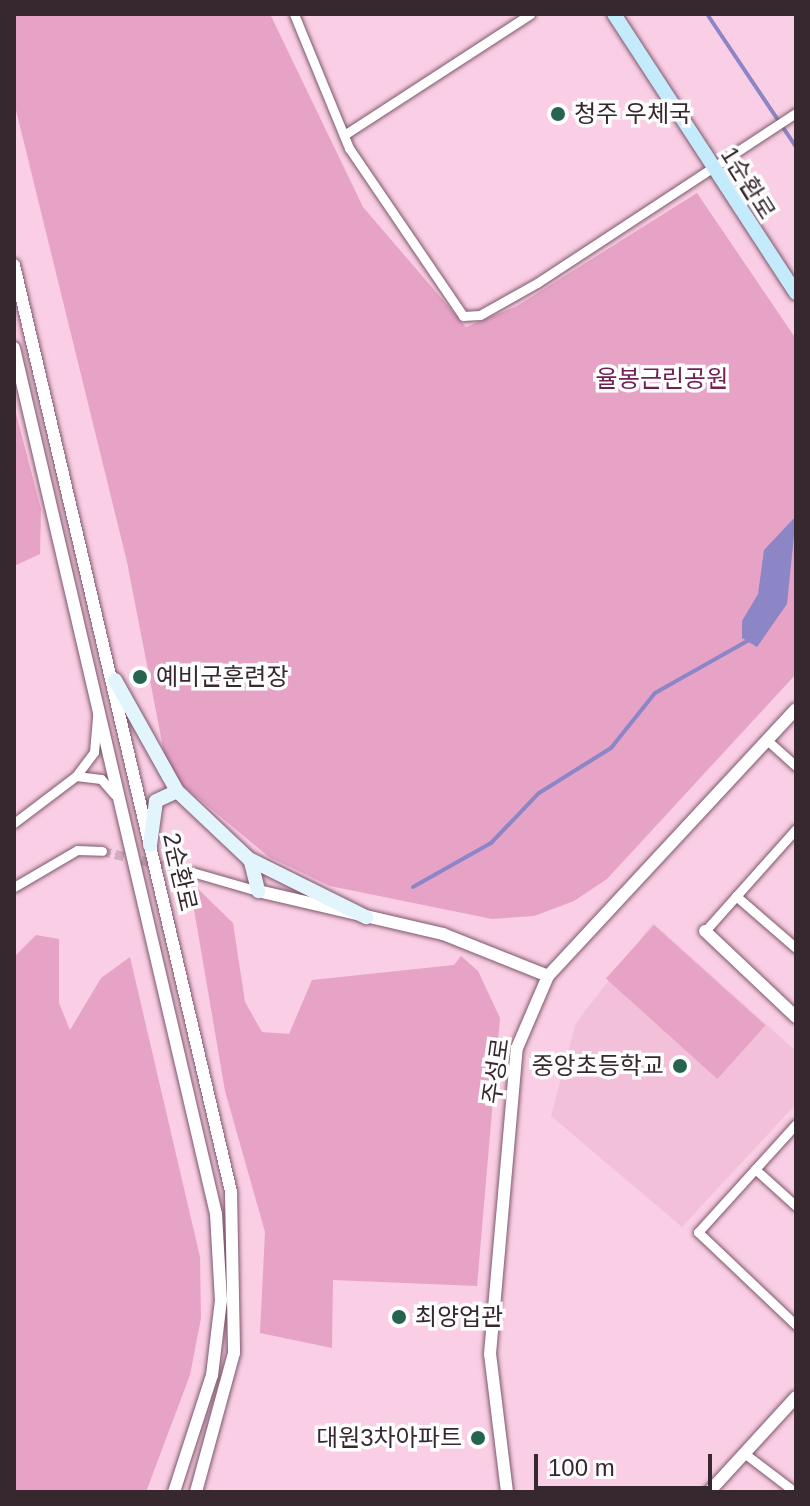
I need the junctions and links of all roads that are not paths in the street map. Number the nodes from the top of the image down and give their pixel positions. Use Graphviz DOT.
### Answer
graph roads {
  1 [pos="294,14"];
  2 [pos="530,14"];
  3 [pos="614,14"];
  4 [pos="796,113"];
  5 [pos="344,135"];
  6 [pos="713,169"];
  7 [pos="14,265"];
  8 [pos="796,293"];
  9 [pos="14,348"];
  10 [pos="115,680"];
  11 [pos="99,695"];
  12 [pos="796,709"];
  13 [pos="768,741"];
  14 [pos="796,766"];
  15 [pos="76,776"];
  16 [pos="177,791"];
  17 [pos="14,823"];
  18 [pos="128,824"];
  19 [pos="795,831"];
  20 [pos="150,845"];
  21 [pos="102,851"];
  22 [pos="249,859"];
  23 [pos="192,872"];
  24 [pos="14,887"];
  25 [pos="258,891"];
  26 [pos="736,896"];
  27 [pos="366,917"];
  28 [pos="705,931"];
  29 [pos="796,948"];
  30 [pos="548,976"];
  31 [pos="796,1017"];
  32 [pos="796,1124"];
  33 [pos="755,1169"];
  34 [pos="796,1206"];
  35 [pos="794,1320"];
  36 [pos="796,1397"];
  37 [pos="744,1453"];
  38 [pos="793,1490"];
  39 [pos="174,1492"];
  40 [pos="196,1492"];
  41 [pos="507,1492"];
  42 [pos="709,1492"];
  1 -- 5 [label="street"];
  2 -- 5 [label="street"];
  3 -- 6 [label="main road, 1순환로"];
  4 -- 6 [label="street"];
  5 -- 6 [label="street"];
  6 -- 8 [label="main road, 1순환로"];
  7 -- 10 [label="street, 2순환로"];
  9 -- 11 [label="street, 2순환로"];
  10 -- 16 [label="main road"];
  10 -- 20 [label="street, 2순환로"];
  11 -- 15 [label="street"];
  11 -- 18 [label="street, 2순환로"];
  12 -- 13 [label="street, 주성로"];
  13 -- 14 [label="street"];
  13 -- 30 [label="street, 주성로"];
  15 -- 17 [label="street"];
  15 -- 18 [label="street"];
  16 -- 20 [label="main road"];
  16 -- 22 [label="main road"];
  18 -- 39 [label="street, 2순환로"];
  19 -- 26 [label="street"];
  20 -- 40 [label="street, 2순환로"];
  21 -- 24 [label="street"];
  22 -- 25 [label="main road"];
  22 -- 27 [label="main road"];
  23 -- 25 [label="street"];
  25 -- 27 [label="street"];
  26 -- 28 [label="street"];
  26 -- 29 [label="street"];
  27 -- 30 [label="street"];
  28 -- 31 [label="street"];
  30 -- 41 [label="street, 주성로"];
  32 -- 33 [label="street"];
  33 -- 34 [label="street"];
  33 -- 35 [label="street"];
  36 -- 37 [label="street"];
  37 -- 38 [label="street"];
  37 -- 42 [label="street"];
}
